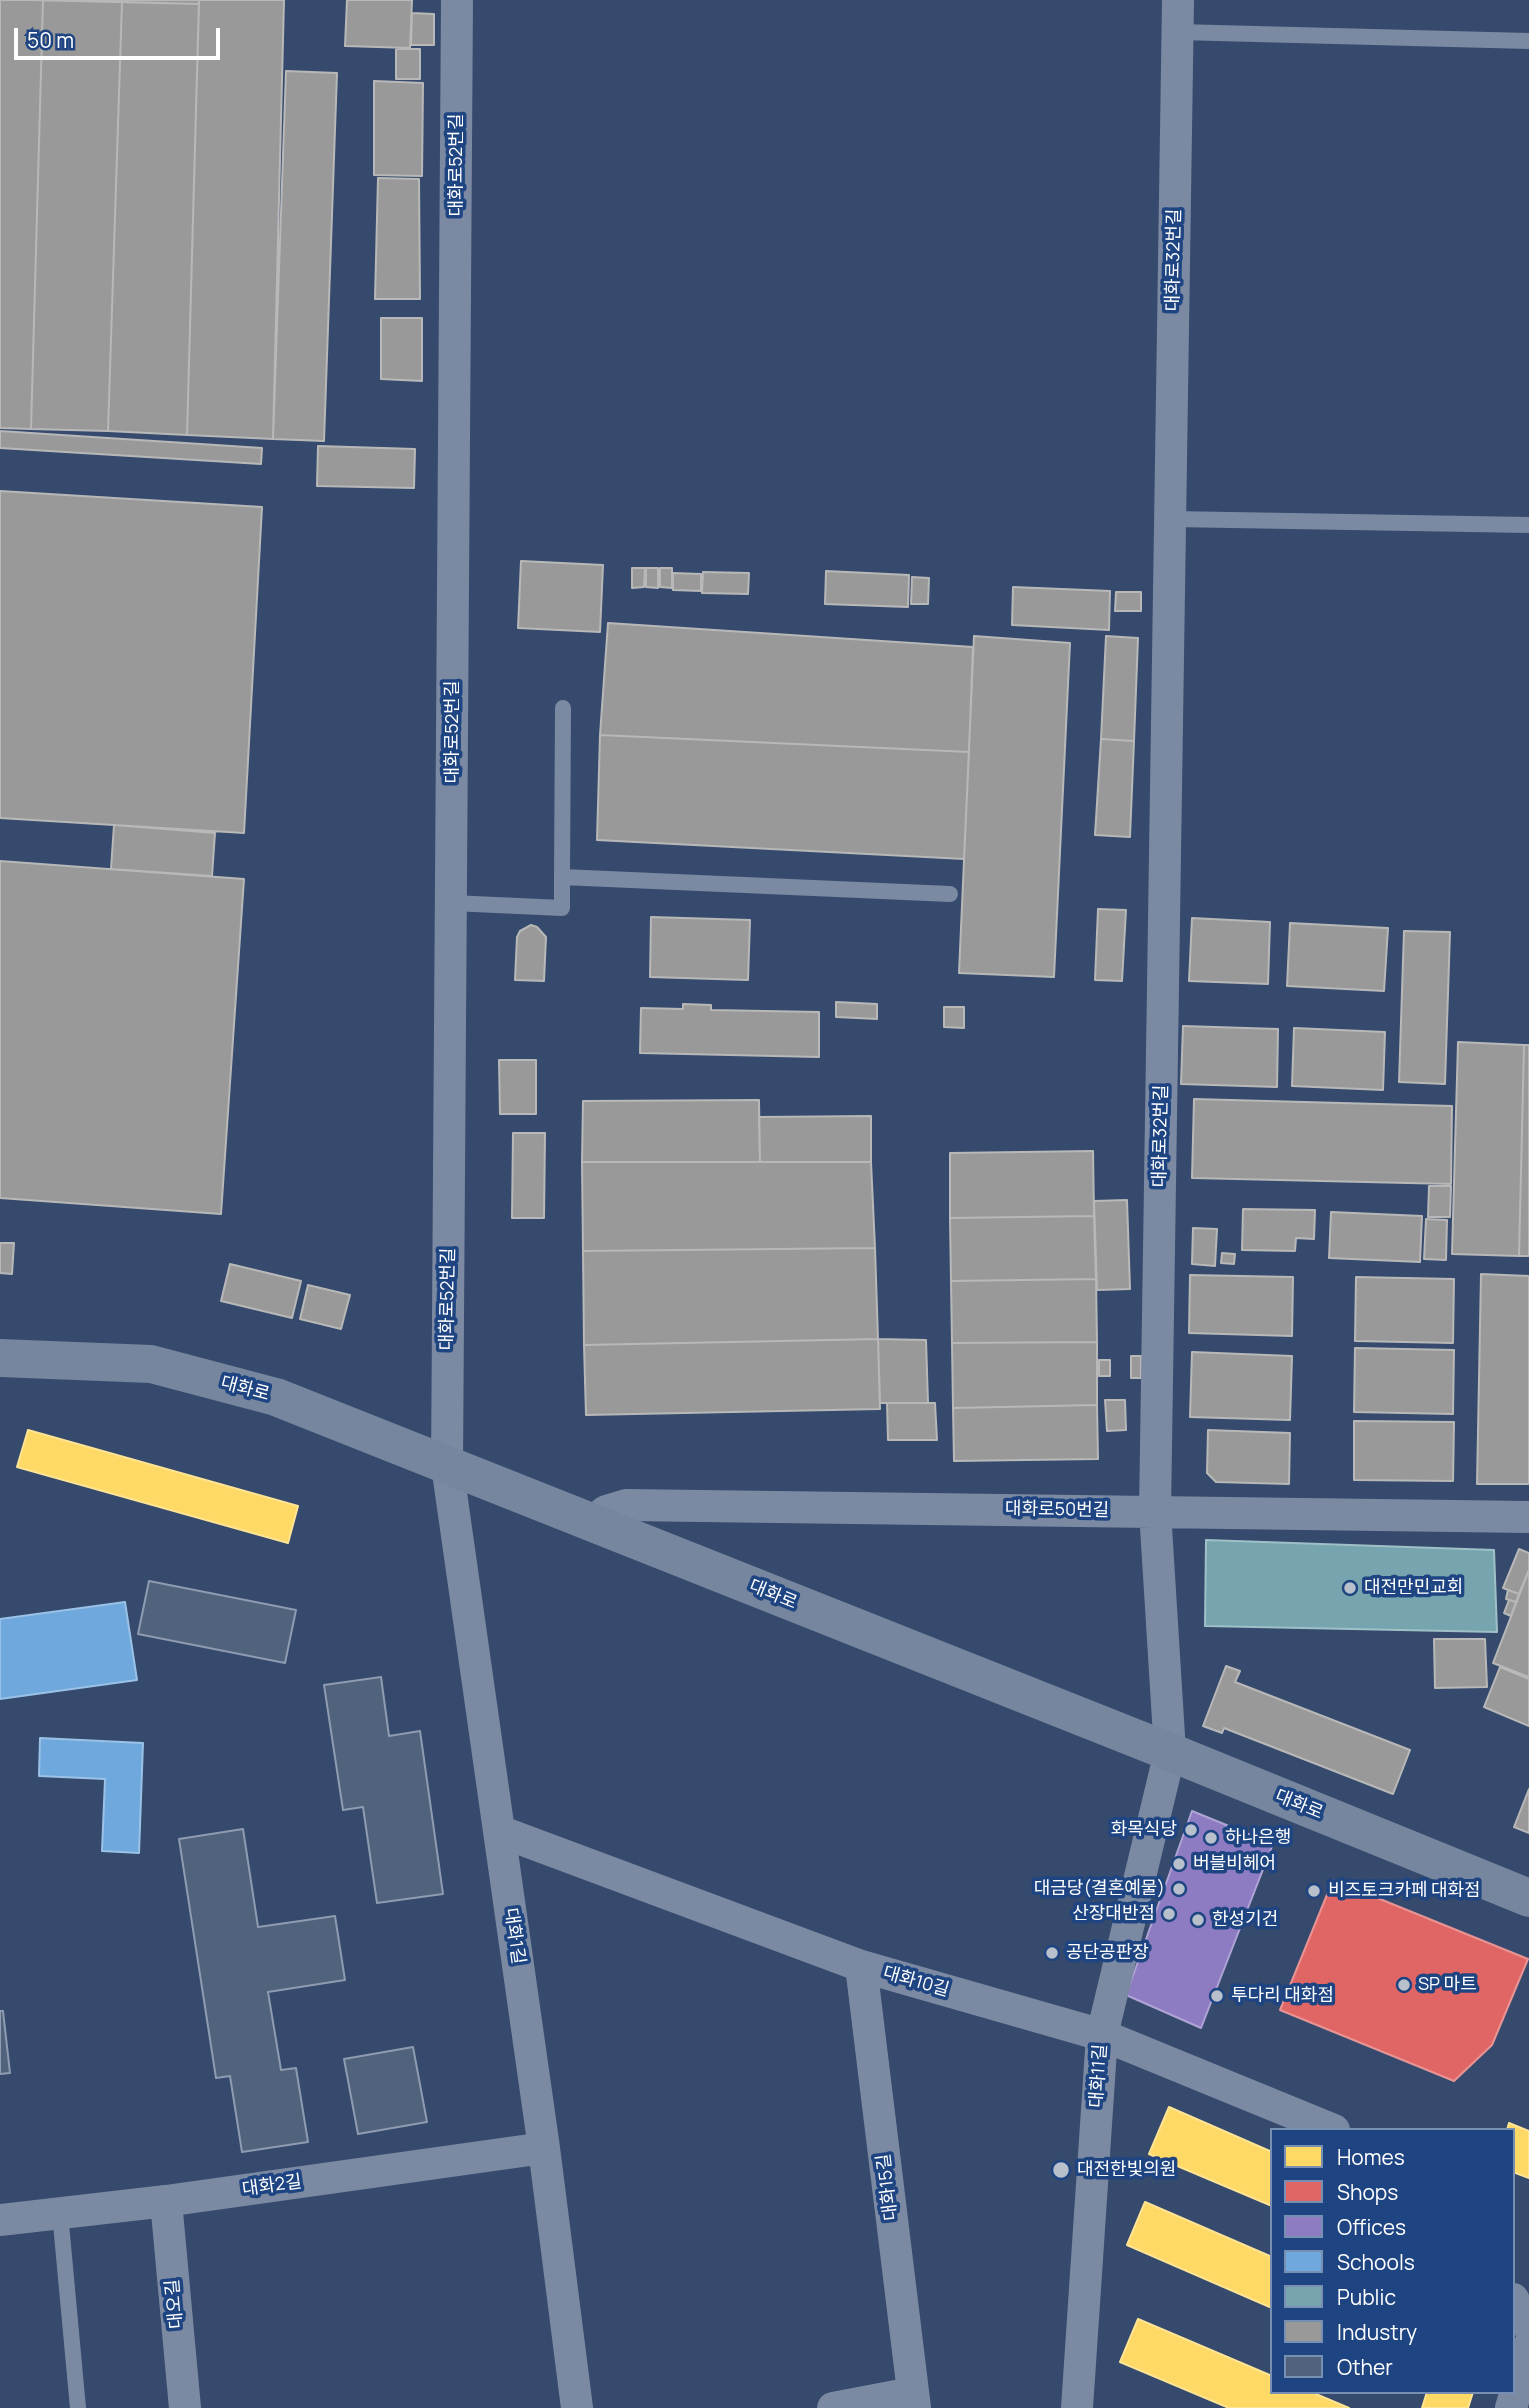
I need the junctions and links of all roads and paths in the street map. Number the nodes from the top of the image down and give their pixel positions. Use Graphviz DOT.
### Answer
graph roads {
  1 [pos="457,0"];
  2 [pos="1178,0"];
  3 [pos="1178,32"];
  4 [pos="1529,41"];
  5 [pos="1171,519"];
  6 [pos="1529,525"];
  7 [pos="563,708"];
  8 [pos="562,877"];
  9 [pos="950,894"];
  10 [pos="453,903"];
  11 [pos="0,1358"];
  12 [pos="447,1465"];
  13 [pos="1155,1511"];
  14 [pos="1529,1517"];
  15 [pos="591,1522"];
  16 [pos="1170,1752"];
  17 [pos="499,1831"];
  18 [pos="1529,1898"];
  19 [pos="861,1966"];
  20 [pos="1102,2035"];
  21 [pos="1329,2128"];
  22 [pos="544,2148"];
  23 [pos="166,2201"];
  24 [pos="60,2213"];
  25 [pos="0,2220"];
  26 [pos="1515,2302"];
  27 [pos="1529,2327"];
  28 [pos="1529,2346"];
  29 [pos="1515,2392"];
  30 [pos="914,2400"];
  31 [pos="78,2408"];
  32 [pos="185,2408"];
  33 [pos="577,2408"];
  34 [pos="833,2408"];
  35 [pos="1077,2408"];
  1 -- 10 [label="street, 대화로52번길"];
  2 -- 3 [label="street, 대화로32번길"];
  3 -- 4 [label="lane"];
  3 -- 5 [label="street, 대화로32번길"];
  5 -- 6 [label="lane"];
  5 -- 13 [label="street, 대화로32번길"];
  7 -- 8 [label="lane"];
  8 -- 9 [label="lane"];
  8 -- 10 [label="lane"];
  10 -- 12 [label="street, 대화로52번길"];
  11 -- 12 [label="main road, 대화로"];
  12 -- 15 [label="main road, 대화로"];
  12 -- 17 [label="street, 대화1길"];
  13 -- 14 [label="street, 대화로50번길"];
  13 -- 15 [label="street, 대화로50번길"];
  13 -- 16 [label="street, 대화로32번길"];
  15 -- 16 [label="main road, 대화로"];
  16 -- 18 [label="main road, 대화로"];
  16 -- 20 [label="street, 대화11길"];
  17 -- 19 [label="street, 대화10길"];
  17 -- 22 [label="street, 대화1길"];
  19 -- 20 [label="street, 대화10길"];
  19 -- 30 [label="street, 대화15길"];
  20 -- 21 [label="street, 대화10길"];
  20 -- 35 [label="street, 대화11길"];
  22 -- 23 [label="street, 대화2길"];
  22 -- 33 [label="street, 대화1길"];
  23 -- 24 [label="street, 대화2길"];
  23 -- 32 [label="street, 대오길"];
  24 -- 25 [label="street, 대화2길"];
  24 -- 31 [label="lane"];
  26 -- 27 [label="street"];
  28 -- 29 [label="street"];
  30 -- 34 [label="street"];
}
